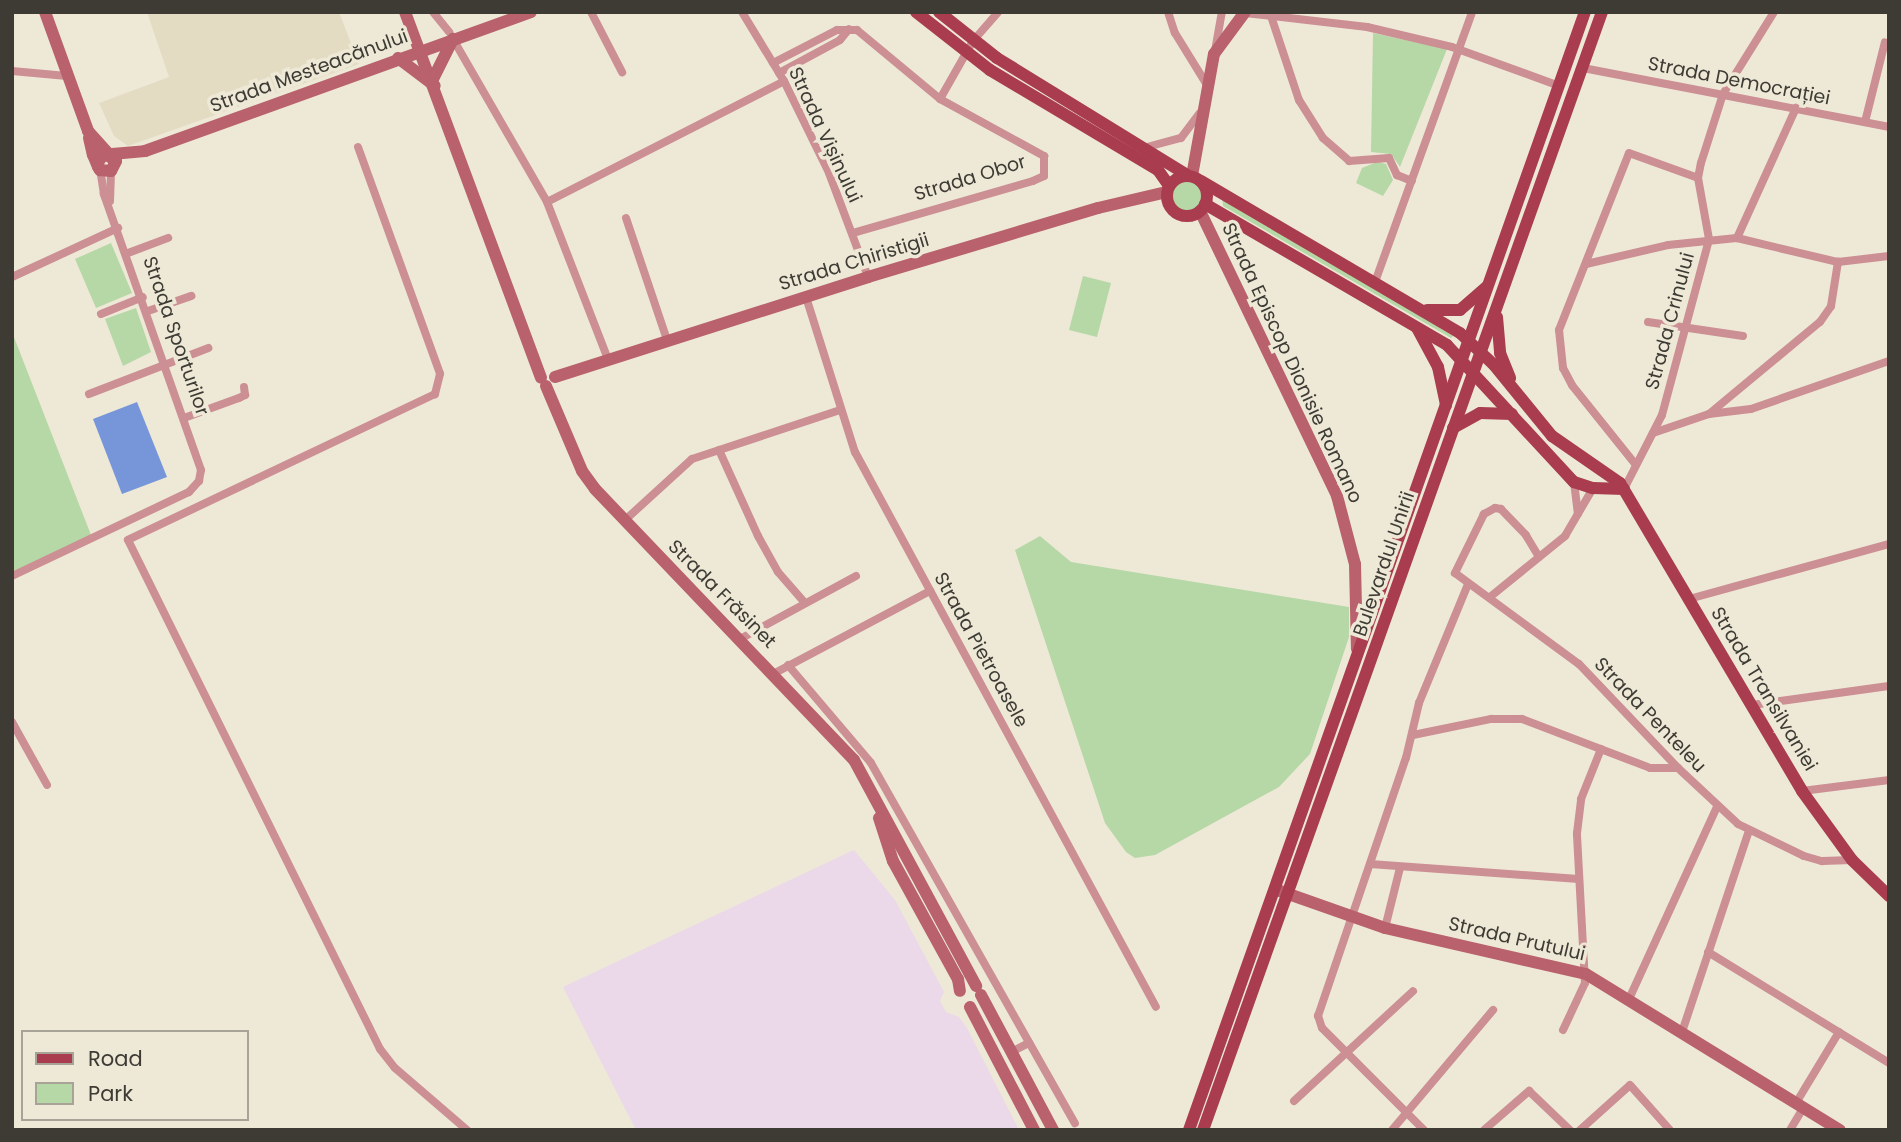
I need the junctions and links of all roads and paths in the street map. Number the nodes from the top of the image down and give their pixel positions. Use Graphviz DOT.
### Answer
graph roads {
  1 [pos="45,12"];
  2 [pos="405,12"];
  3 [pos="433,12"];
  4 [pos="531,12"];
  5 [pos="591,12"];
  6 [pos="742,12"];
  7 [pos="916,12"];
  8 [pos="939,12"];
  9 [pos="998,12"];
  10 [pos="1168,12"];
  11 [pos="1222,12"];
  12 [pos="1472,12"];
  13 [pos="1586,12"];
  14 [pos="1602,12"];
  15 [pos="1774,12"];
  16 [pos="1245,13"];
  17 [pos="1271,16"];
  18 [pos="849,29"];
  19 [pos="451,36"];
  20 [pos="973,41"];
  21 [pos="1885,42"];
  22 [pos="1460,49"];
  23 [pos="422,50"];
  24 [pos="967,54"];
  25 [pos="1214,54"];
  26 [pos="398,58"];
  27 [pos="773,63"];
  28 [pos="1583,68"];
  29 [pos="12,71"];
  30 [pos="622,72"];
  31 [pos="67,76"];
  32 [pos="781,77"];
  33 [pos="434,83"];
  34 [pos="1207,85"];
  35 [pos="1560,86"];
  36 [pos="1723,94"];
  37 [pos="940,99"];
  38 [pos="1203,107"];
  39 [pos="1796,108"];
  40 [pos="1865,122"];
  41 [pos="1889,127"];
  42 [pos="88,131"];
  43 [pos="358,146"];
  44 [pos="1147,147"];
  45 [pos="110,153"];
  46 [pos="141,153"];
  47 [pos="105,168"];
  48 [pos="1193,177"];
  49 [pos="1698,178"];
  50 [pos="1412,181"];
  51 [pos="1168,189"];
  52 [pos="547,202"];
  53 [pos="1203,207"];
  54 [pos="625,218"];
  55 [pos="118,228"];
  56 [pos="853,233"];
  57 [pos="168,238"];
  58 [pos="1737,238"];
  59 [pos="1709,239"];
  60 [pos="128,253"];
  61 [pos="1889,256"];
  62 [pos="1839,262"];
  63 [pos="1586,264"];
  64 [pos="1496,272"];
  65 [pos="12,277"];
  66 [pos="868,277"];
  67 [pos="1375,282"];
  68 [pos="191,296"];
  69 [pos="143,297"];
  70 [pos="806,297"];
  71 [pos="1414,306"];
  72 [pos="1498,310"];
  73 [pos="148,311"];
  74 [pos="101,314"];
  75 [pos="1648,322"];
  76 [pos="1415,324"];
  77 [pos="1685,327"];
  78 [pos="1743,336"];
  79 [pos="667,340"];
  80 [pos="1471,341"];
  81 [pos="208,348"];
  82 [pos="1482,352"];
  83 [pos="608,359"];
  84 [pos="1464,360"];
  85 [pos="1889,361"];
  86 [pos="166,362"];
  87 [pos="1475,370"];
  88 [pos="550,379"];
  89 [pos="244,387"];
  90 [pos="89,394"];
  91 [pos="1522,403"];
  92 [pos="1446,407"];
  93 [pos="840,410"];
  94 [pos="1512,414"];
  95 [pos="1709,414"];
  96 [pos="184,418"];
  97 [pos="1453,428"];
  98 [pos="1653,433"];
  99 [pos="719,450"];
  100 [pos="1586,461"];
  101 [pos="1636,465"];
  102 [pos="1601,469"];
  103 [pos="1574,482"];
  104 [pos="1593,488"];
  105 [pos="1624,489"];
  106 [pos="1578,514"];
  107 [pos="624,521"];
  108 [pos="1889,544"];
  109 [pos="1539,557"];
  110 [pos="12,576"];
  111 [pos="856,576"];
  112 [pos="1468,584"];
  113 [pos="930,591"];
  114 [pos="1490,597"];
  115 [pos="1689,599"];
  116 [pos="803,601"];
  117 [pos="740,639"];
  118 [pos="1356,657"];
  119 [pos="788,665"];
  120 [pos="773,674"];
  121 [pos="1889,686"];
  122 [pos="1752,705"];
  123 [pos="12,722"];
  124 [pos="1413,735"];
  125 [pos="1601,749"];
  126 [pos="1678,768"];
  127 [pos="1889,780"];
  128 [pos="47,785"];
  129 [pos="869,788"];
  130 [pos="1802,791"];
  131 [pos="1717,807"];
  132 [pos="1749,831"];
  133 [pos="1852,860"];
  134 [pos="1370,864"];
  135 [pos="1400,869"];
  136 [pos="1578,879"];
  137 [pos="1275,889"];
  138 [pos="1289,894"];
  139 [pos="1889,896"];
  140 [pos="1352,917"];
  141 [pos="1385,928"];
  142 [pos="1708,952"];
  143 [pos="1586,974"];
  144 [pos="960,991"];
  145 [pos="978,991"];
  146 [pos="1413,991"];
  147 [pos="1629,999"];
  148 [pos="970,1007"];
  149 [pos="1156,1007"];
  150 [pos="1493,1010"];
  151 [pos="1563,1030"];
  152 [pos="1682,1032"];
  153 [pos="1839,1032"];
  154 [pos="1029,1043"];
  155 [pos="1013,1051"];
  156 [pos="1348,1052"];
  157 [pos="1889,1063"];
  158 [pos="1294,1101"];
  159 [pos="1800,1105"];
  160 [pos="1407,1112"];
  161 [pos="1075,1123"];
  162 [pos="467,1130"];
  163 [pos="1034,1130"];
  164 [pos="1053,1130"];
  165 [pos="1189,1130"];
  166 [pos="1203,1130"];
  167 [pos="1392,1130"];
  168 [pos="1424,1130"];
  169 [pos="1484,1130"];
  170 [pos="1570,1130"];
  171 [pos="1580,1130"];
  172 [pos="1670,1130"];
  173 [pos="1790,1130"];
  174 [pos="1840,1130"];
  1 -- 31 [label="main road, Strada Sporturilor"];
  2 -- 23 [label="main road"];
  3 -- 19 [label="street"];
  4 -- 19 [label="main road, Strada Mesteacănului"];
  5 -- 30 [label="street"];
  6 -- 27 [label="street, Strada Vișinului"];
  7 -- 24 [label="main road"];
  8 -- 20 [label="main road"];
  9 -- 20 [label="street"];
  10 -- 34 [label="street"];
  11 -- 25 [label="street"];
  12 -- 22 [label="street"];
  13 -- 35 [label="main road, Bulevardul Unirii"];
  14 -- 28 [label="main road, Bulevardul Unirii"];
  15 -- 36 [label="street"];
  16 -- 17 [label="street"];
  16 -- 25 [label="main road"];
  17 -- 22 [label="street"];
  17 -- 50 [label="street"];
  18 -- 27 [label="street"];
  18 -- 32 [label="street"];
  18 -- 37 [label="street, Strada Obor"];
  19 -- 23 [label="main road, Strada Mesteacănului"];
  19 -- 33 [label="main road"];
  19 -- 52 [label="street"];
  20 -- 24 [label="street"];
  20 -- 44 [label="main road"];
  21 -- 40 [label="street"];
  22 -- 35 [label="street"];
  22 -- 50 [label="street"];
  23 -- 26 [label="main road, Strada Mesteacănului"];
  23 -- 33 [label="main road"];
  24 -- 37 [label="street"];
  24 -- 51 [label="main road"];
  25 -- 34 [label="main road"];
  26 -- 33 [label="main road"];
  26 -- 46 [label="main road, Strada Mesteacănului"];
  27 -- 32 [label="street, Strada Vișinului"];
  28 -- 36 [label="street, Strada Democrației"];
  28 -- 72 [label="main road, Bulevardul Unirii"];
  29 -- 31 [label="street"];
  31 -- 42 [label="main road, Strada Sporturilor"];
  32 -- 52 [label="street"];
  32 -- 56 [label="street, Strada Vișinului"];
  33 -- 88 [label="main road"];
  34 -- 38 [label="main road"];
  35 -- 64 [label="main road, Bulevardul Unirii"];
  36 -- 39 [label="street, Strada Democrației"];
  36 -- 49 [label="street"];
  37 -- 56 [label="street, Strada Obor"];
  38 -- 44 [label="street"];
  38 -- 48 [label="main road"];
  39 -- 40 [label="street, Strada Democrației"];
  39 -- 58 [label="street"];
  40 -- 41 [label="street, Strada Democrației"];
  42 -- 45 [label="main road, Strada Sporturilor"];
  42 -- 47 [label="main road, Strada Sporturilor"];
  43 -- 162 [label="street"];
  44 -- 48 [label="main road"];
  45 -- 46 [label="main road, Strada Mesteacănului"];
  45 -- 47 [label="main road"];
  46 -- 47 [label="main road, Strada Mesteacănului"];
  47 -- 55 [label="street, Strada Sporturilor"];
  48 -- 51 [label="main road"];
  48 -- 53 [label="main road"];
  48 -- 67 [label="main road"];
  49 -- 59 [label="street"];
  49 -- 63 [label="street"];
  50 -- 67 [label="street"];
  51 -- 53 [label="main road"];
  51 -- 66 [label="main road, Strada Chiristigii"];
  52 -- 83 [label="street"];
  53 -- 76 [label="main road"];
  53 -- 118 [label="main road, Strada Episcop Dionisie Romano"];
  54 -- 79 [label="street"];
  55 -- 60 [label="street, Strada Sporturilor"];
  55 -- 65 [label="street"];
  56 -- 66 [label="street, Strada Vișinului"];
  57 -- 60 [label="street"];
  58 -- 59 [label="street, Strada Crinului"];
  58 -- 62 [label="street, Strada Crinului"];
  59 -- 63 [label="street"];
  59 -- 77 [label="street, Strada Crinului"];
  60 -- 69 [label="street, Strada Sporturilor"];
  61 -- 62 [label="street"];
  62 -- 95 [label="street"];
  63 -- 101 [label="street"];
  64 -- 71 [label="main road"];
  64 -- 80 [label="main road, Bulevardul Unirii"];
  66 -- 70 [label="main road, Strada Chiristigii"];
  67 -- 71 [label="main road"];
  68 -- 73 [label="street"];
  69 -- 73 [label="street, Strada Sporturilor"];
  69 -- 74 [label="street"];
  70 -- 79 [label="main road, Strada Chiristigii"];
  70 -- 93 [label="street, Strada Pietroasele"];
  71 -- 80 [label="main road, Strada Transilvaniei"];
  72 -- 82 [label="main road, Bulevardul Unirii"];
  72 -- 91 [label="main road"];
  73 -- 86 [label="street, Strada Sporturilor"];
  75 -- 77 [label="street"];
  76 -- 84 [label="main road"];
  76 -- 92 [label="main road"];
  77 -- 78 [label="street"];
  77 -- 98 [label="street, Strada Crinului"];
  79 -- 83 [label="main road, Strada Chiristigii"];
  80 -- 82 [label="main road, Strada Transilvaniei"];
  80 -- 84 [label="main road, Bulevardul Unirii"];
  81 -- 86 [label="street"];
  82 -- 87 [label="main road, Bulevardul Unirii"];
  82 -- 91 [label="main road, Strada Transilvaniei"];
  83 -- 88 [label="main road, Strada Chiristigii"];
  84 -- 87 [label="main road"];
  84 -- 92 [label="main road, Bulevardul Unirii"];
  85 -- 95 [label="street"];
  86 -- 90 [label="street"];
  86 -- 96 [label="street, Strada Sporturilor"];
  87 -- 94 [label="main road"];
  87 -- 97 [label="main road, Bulevardul Unirii"];
  88 -- 107 [label="main road, Strada Frăsinet"];
  89 -- 96 [label="street"];
  91 -- 100 [label="main road, Strada Transilvaniei"];
  92 -- 118 [label="main road, Bulevardul Unirii"];
  93 -- 99 [label="street"];
  93 -- 113 [label="street, Strada Pietroasele"];
  94 -- 97 [label="main road"];
  94 -- 103 [label="main road"];
  95 -- 98 [label="street"];
  96 -- 110 [label="street, Strada Sporturilor"];
  97 -- 138 [label="main road, Bulevardul Unirii"];
  98 -- 101 [label="street, Strada Crinului"];
  99 -- 107 [label="street"];
  99 -- 116 [label="street"];
  100 -- 102 [label="main road, Strada Transilvaniei"];
  100 -- 103 [label="main road"];
  101 -- 105 [label="street, Strada Crinului"];
  102 -- 104 [label="main road"];
  102 -- 105 [label="main road, Strada Transilvaniei"];
  103 -- 104 [label="main road"];
  103 -- 106 [label="street"];
  104 -- 105 [label="main road"];
  104 -- 106 [label="street"];
  105 -- 115 [label="main road, Strada Transilvaniei"];
  106 -- 109 [label="street"];
  107 -- 117 [label="main road, Strada Frăsinet"];
  108 -- 115 [label="street"];
  109 -- 112 [label="street"];
  109 -- 114 [label="street"];
  111 -- 116 [label="street"];
  112 -- 114 [label="street, Strada Penteleu"];
  112 -- 124 [label="street"];
  113 -- 119 [label="street"];
  113 -- 149 [label="street, Strada Pietroasele"];
  114 -- 126 [label="street, Strada Penteleu"];
  115 -- 122 [label="main road, Strada Transilvaniei"];
  116 -- 117 [label="street"];
  117 -- 120 [label="main road, Strada Frăsinet"];
  118 -- 137 [label="main road, Bulevardul Unirii"];
  119 -- 120 [label="street"];
  119 -- 154 [label="street"];
  120 -- 129 [label="main road, Strada Frăsinet"];
  121 -- 122 [label="street"];
  122 -- 130 [label="main road, Strada Transilvaniei"];
  123 -- 128 [label="street"];
  124 -- 125 [label="street"];
  124 -- 134 [label="street"];
  125 -- 126 [label="street"];
  125 -- 136 [label="street"];
  126 -- 131 [label="street, Strada Penteleu"];
  127 -- 130 [label="street"];
  129 -- 144 [label="main road, Strada Frăsinet"];
  129 -- 145 [label="main road, Strada Frăsinet"];
  130 -- 133 [label="main road, Strada Transilvaniei"];
  131 -- 132 [label="street, Strada Penteleu"];
  131 -- 147 [label="street"];
  132 -- 133 [label="street, Strada Penteleu"];
  132 -- 142 [label="street"];
  133 -- 139 [label="main road, Strada Transilvaniei"];
  134 -- 135 [label="street"];
  134 -- 140 [label="street"];
  135 -- 136 [label="street"];
  135 -- 141 [label="street"];
  136 -- 143 [label="street"];
  137 -- 138 [label="main road, Strada Prutului"];
  137 -- 165 [label="main road, Bulevardul Unirii"];
  138 -- 140 [label="main road, Strada Prutului"];
  138 -- 166 [label="main road, Bulevardul Unirii"];
  140 -- 141 [label="main road, Strada Prutului"];
  140 -- 156 [label="street"];
  141 -- 143 [label="main road, Strada Prutului"];
  142 -- 152 [label="street"];
  142 -- 153 [label="street"];
  143 -- 147 [label="main road, Strada Prutului"];
  143 -- 151 [label="street"];
  144 -- 145 [label="main road"];
  144 -- 148 [label="main road, Strada Frăsinet"];
  145 -- 148 [label="main road"];
  145 -- 155 [label="main road, Strada Frăsinet"];
  146 -- 156 [label="street"];
  147 -- 152 [label="main road, Strada Prutului"];
  148 -- 163 [label="main road"];
  150 -- 160 [label="street"];
  152 -- 159 [label="main road, Strada Prutului"];
  153 -- 157 [label="street"];
  153 -- 159 [label="street"];
  154 -- 155 [label="street"];
  154 -- 161 [label="street"];
  155 -- 164 [label="main road, Strada Frăsinet"];
  156 -- 158 [label="street"];
  156 -- 160 [label="street"];
  159 -- 173 [label="street"];
  159 -- 174 [label="main road, Strada Prutului"];
  160 -- 167 [label="street"];
  160 -- 168 [label="street"];
  169 -- 170 [label="street"];
  171 -- 172 [label="street"];
}
